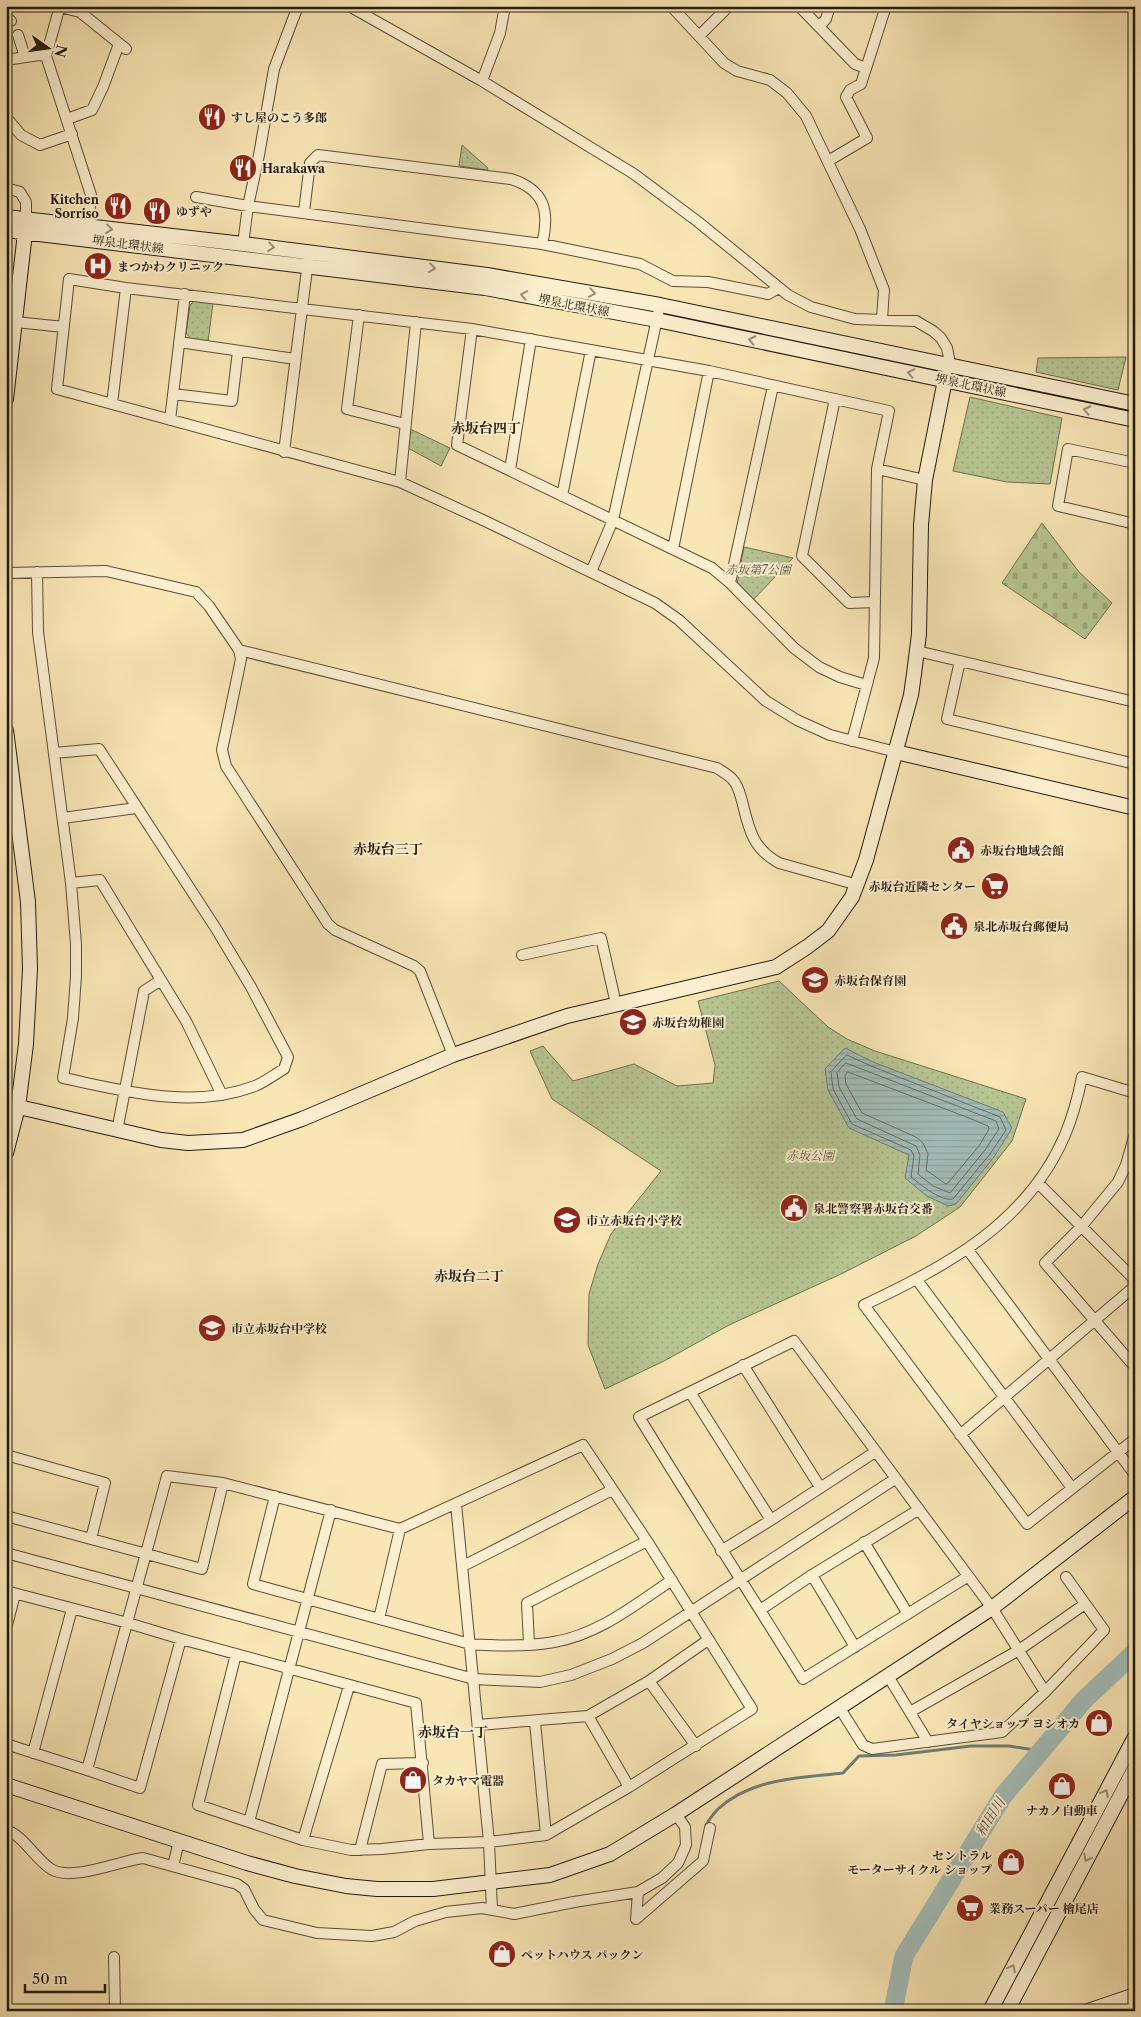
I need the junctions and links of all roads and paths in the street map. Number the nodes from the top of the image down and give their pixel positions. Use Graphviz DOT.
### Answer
graph roads {
  1 [pos="298,6"];
  2 [pos="349,6"];
  3 [pos="505,6"];
  4 [pos="671,6"];
  5 [pos="726,6"];
  6 [pos="799,6"];
  7 [pos="830,6"];
  8 [pos="886,6"];
  9 [pos="1134,6"];
  10 [pos="60,7"];
  11 [pos="1135,15"];
  12 [pos="819,27"];
  13 [pos="18,36"];
  14 [pos="700,36"];
  15 [pos="46,56"];
  16 [pos="25,57"];
  17 [pos="6,60"];
  18 [pos="866,68"];
  19 [pos="482,81"];
  20 [pos="6,117"];
  21 [pos="67,119"];
  22 [pos="72,134"];
  23 [pos="828,161"];
  24 [pos="6,188"];
  25 [pos="196,197"];
  26 [pos="248,206"];
  27 [pos="304,212"];
  28 [pos="6,217"];
  29 [pos="26,226"];
  30 [pos="88,226"];
  31 [pos="6,230"];
  32 [pos="243,244"];
  33 [pos="542,244"];
  34 [pos="308,260"];
  35 [pos="126,288"];
  36 [pos="779,288"];
  37 [pos="185,294"];
  38 [pos="660,305"];
  39 [pos="301,309"];
  40 [pos="358,315"];
  41 [pos="882,319"];
  42 [pos="657,320"];
  43 [pos="11,321"];
  44 [pos="416,322"];
  45 [pos="64,327"];
  46 [pos="472,329"];
  47 [pos="531,339"];
  48 [pos="179,342"];
  49 [pos="238,350"];
  50 [pos="591,350"];
  51 [pos="295,359"];
  52 [pos="648,360"];
  53 [pos="709,371"];
  54 [pos="946,373"];
  55 [pos="773,386"];
  56 [pos="173,394"];
  57 [pos="6,399"];
  58 [pos="835,399"];
  59 [pos="112,404"];
  60 [pos="1135,404"];
  61 [pos="170,420"];
  62 [pos="1135,420"];
  63 [pos="405,424"];
  64 [pos="284,452"];
  65 [pos="1135,463"];
  66 [pos="877,469"];
  67 [pos="510,470"];
  68 [pos="925,480"];
  69 [pos="400,482"];
  70 [pos="562,496"];
  71 [pos="613,520"];
  72 [pos="1135,524"];
  73 [pos="673,549"];
  74 [pos="37,572"];
  75 [pos="591,572"];
  76 [pos="6,573"];
  77 [pos="730,583"];
  78 [pos="875,602"];
  79 [pos="239,650"];
  80 [pos="917,651"];
  81 [pos="960,661"];
  82 [pos="866,686"];
  83 [pos="1135,702"];
  84 [pos="6,730"];
  85 [pos="852,740"];
  86 [pos="896,752"];
  87 [pos="54,753"];
  88 [pos="1135,764"];
  89 [pos="136,808"];
  90 [pos="1135,808"];
  91 [pos="63,818"];
  92 [pos="71,883"];
  93 [pos="858,885"];
  94 [pos="522,955"];
  95 [pos="161,980"];
  96 [pos="616,1004"];
  97 [pos="453,1055"];
  98 [pos="125,1091"];
  99 [pos="222,1094"];
  100 [pos="1135,1094"];
  101 [pos="12,1106"];
  102 [pos="117,1130"];
  103 [pos="1135,1134"];
  104 [pos="6,1153"];
  105 [pos="1038,1183"];
  106 [pos="1081,1227"];
  107 [pos="968,1250"];
  108 [pos="917,1280"];
  109 [pos="1135,1280"];
  110 [pos="1135,1286"];
  111 [pos="1095,1320"];
  112 [pos="1049,1358"];
  113 [pos="743,1365"];
  114 [pos="1135,1367"];
  115 [pos="690,1392"];
  116 [pos="1003,1396"];
  117 [pos="960,1435"];
  118 [pos="1135,1439"];
  119 [pos="875,1452"];
  120 [pos="1118,1452"];
  121 [pos="6,1455"];
  122 [pos="1135,1475"];
  123 [pos="895,1479"];
  124 [pos="223,1483"];
  125 [pos="820,1488"];
  126 [pos="1072,1488"];
  127 [pos="612,1490"];
  128 [pos="275,1496"];
  129 [pos="1135,1497"];
  130 [pos="456,1504"];
  131 [pos="332,1510"];
  132 [pos="918,1510"];
  133 [pos="6,1516"];
  134 [pos="772,1520"];
  135 [pos="400,1528"];
  136 [pos="91,1540"];
  137 [pos="648,1541"];
  138 [pos="864,1542"];
  139 [pos="721,1551"];
  140 [pos="6,1554"];
  141 [pos="146,1554"];
  142 [pos="463,1566"];
  143 [pos="812,1575"];
  144 [pos="967,1577"];
  145 [pos="1066,1577"];
  146 [pos="672,1580"];
  147 [pos="742,1580"];
  148 [pos="137,1589"];
  149 [pos="11,1593"];
  150 [pos="309,1598"];
  151 [pos="1085,1604"];
  152 [pos="992,1608"];
  153 [pos="72,1609"];
  154 [pos="760,1610"];
  155 [pos="691,1611"];
  156 [pos="908,1614"];
  157 [pos="378,1619"];
  158 [pos="128,1623"];
  159 [pos="6,1629"];
  160 [pos="300,1631"];
  161 [pos="181,1639"];
  162 [pos="708,1640"];
  163 [pos="470,1644"];
  164 [pos="529,1644"];
  165 [pos="855,1647"];
  166 [pos="1019,1650"];
  167 [pos="236,1654"];
  168 [pos="291,1668"];
  169 [pos="888,1676"];
  170 [pos="474,1680"];
  171 [pos="649,1681"];
  172 [pos="349,1686"];
  173 [pos="1045,1692"];
  174 [pos="839,1707"];
  175 [pos="910,1712"];
  176 [pos="588,1716"];
  177 [pos="535,1722"];
  178 [pos="478,1725"];
  179 [pos="1135,1737"];
  180 [pos="928,1742"];
  181 [pos="6,1744"];
  182 [pos="696,1746"];
  183 [pos="33,1753"];
  184 [pos="422,1763"];
  185 [pos="1135,1768"];
  186 [pos="88,1770"];
  187 [pos="6,1785"];
  188 [pos="629,1788"];
  189 [pos="676,1814"];
  190 [pos="249,1822"];
  191 [pos="710,1828"];
  192 [pos="6,1830"];
  193 [pos="546,1835"];
  194 [pos="303,1840"];
  195 [pos="179,1841"];
  196 [pos="489,1842"];
  197 [pos="429,1844"];
  198 [pos="360,1850"];
  199 [pos="173,1866"];
  200 [pos="492,1883"];
  201 [pos="638,1892"];
  202 [pos="492,1910"];
  203 [pos="114,1957"];
  204 [pos="1135,1995"];
  205 [pos="115,2011"];
  206 [pos="990,2011"];
  207 [pos="1006,2011"];
  208 [pos="1088,2011"];
  1 -- 26 [label="street"];
  2 -- 19 [label="street"];
  3 -- 19 [label="street"];
  4 -- 14 [label="street"];
  5 -- 14 [label="street"];
  6 -- 12 [label="street"];
  7 -- 12 [label="street"];
  8 -- 18 [label="street"];
  9 -- 11 [label="street"];
  10 -- 15 [label="street"];
  10 -- 21 [label="street"];
  12 -- 18 [label="street"];
  13 -- 16 [label="street"];
  14 -- 23 [label="street"];
  15 -- 16 [label="street"];
  15 -- 21 [label="street"];
  16 -- 17 [label="street"];
  18 -- 23 [label="street"];
  19 -- 36 [label="street"];
  20 -- 22 [label="street"];
  21 -- 22 [label="street"];
  22 -- 30 [label="street"];
  23 -- 41 [label="street"];
  24 -- 29 [label="street"];
  25 -- 26 [label="street"];
  26 -- 27 [label="street"];
  26 -- 32 [label="street"];
  27 -- 33 [label="street"];
  27 -- 33 [label="street"];
  28 -- 29 [label="street, 堺泉北環状線"];
  29 -- 30 [label="street, 堺泉北環状線"];
  29 -- 31 [label="street, 堺泉北環状線"];
  29 -- 34 [label="street, 堺泉北環状線"];
  29 -- 43 [label="street"];
  30 -- 32 [label="street, 堺泉北環状線, one-way"];
  32 -- 34 [label="street, 堺泉北環状線, one-way"];
  33 -- 36 [label="street"];
  34 -- 38 [label="street, 堺泉北環状線, one-way"];
  34 -- 39 [label="street"];
  42 -- 34 [label="street, 堺泉北環状線, one-way"];
  35 -- 37 [label="street"];
  35 -- 45 [label="street"];
  35 -- 59 [label="street"];
  36 -- 41 [label="street"];
  37 -- 39 [label="street"];
  37 -- 48 [label="street"];
  38 -- 42 [label="street"];
  38 -- 54 [label="street, 堺泉北環状線"];
  39 -- 40 [label="street"];
  39 -- 51 [label="street"];
  40 -- 44 [label="street"];
  40 -- 63 [label="street"];
  41 -- 54 [label="street"];
  42 -- 52 [label="street"];
  54 -- 42 [label="street, 堺泉北環状線, one-way"];
  43 -- 45 [label="street"];
  43 -- 57 [label="street"];
  44 -- 46 [label="street"];
  44 -- 63 [label="street"];
  45 -- 59 [label="street"];
  46 -- 47 [label="street"];
  46 -- 67 [label="street"];
  47 -- 50 [label="street"];
  47 -- 67 [label="street"];
  48 -- 49 [label="street"];
  48 -- 56 [label="street"];
  49 -- 51 [label="street"];
  49 -- 56 [label="street"];
  50 -- 52 [label="street"];
  50 -- 70 [label="street"];
  51 -- 64 [label="street"];
  52 -- 53 [label="street"];
  52 -- 71 [label="street"];
  53 -- 55 [label="street"];
  53 -- 73 [label="street"];
  54 -- 60 [label="street, 堺泉北環状線"];
  62 -- 54 [label="street, 堺泉北環状線, one-way"];
  54 -- 68 [label="street"];
  55 -- 58 [label="street"];
  55 -- 77 [label="street"];
  56 -- 61 [label="street"];
  58 -- 66 [label="street"];
  58 -- 78 [label="street"];
  59 -- 61 [label="street"];
  61 -- 64 [label="street"];
  63 -- 69 [label="street"];
  64 -- 69 [label="street"];
  65 -- 72 [label="street"];
  66 -- 68 [label="street"];
  66 -- 78 [label="street"];
  67 -- 70 [label="street"];
  68 -- 80 [label="street"];
  69 -- 75 [label="street"];
  70 -- 71 [label="street"];
  71 -- 73 [label="street"];
  71 -- 75 [label="street"];
  73 -- 77 [label="street"];
  74 -- 76 [label="street"];
  74 -- 79 [label="street"];
  74 -- 87 [label="street"];
  75 -- 85 [label="street"];
  77 -- 82 [label="street"];
  78 -- 82 [label="street"];
  79 -- 93 [label="street"];
  79 -- 97 [label="street"];
  80 -- 81 [label="street"];
  80 -- 86 [label="street"];
  81 -- 83 [label="street"];
  81 -- 88 [label="street"];
  82 -- 85 [label="street"];
  84 -- 101 [label="street"];
  85 -- 86 [label="street"];
  86 -- 90 [label="street"];
  86 -- 93 [label="street"];
  87 -- 89 [label="street"];
  87 -- 91 [label="street"];
  89 -- 91 [label="street"];
  89 -- 99 [label="street"];
  91 -- 92 [label="street"];
  92 -- 95 [label="street"];
  92 -- 98 [label="street"];
  93 -- 96 [label="street"];
  94 -- 96 [label="street"];
  95 -- 98 [label="street"];
  95 -- 99 [label="street"];
  96 -- 97 [label="street"];
  97 -- 102 [label="street"];
  98 -- 99 [label="street"];
  98 -- 102 [label="street"];
  100 -- 105 [label="street"];
  101 -- 102 [label="street"];
  101 -- 104 [label="street"];
  103 -- 106 [label="street"];
  105 -- 106 [label="street"];
  105 -- 107 [label="street"];
  106 -- 109 [label="street"];
  106 -- 111 [label="street"];
  107 -- 108 [label="street"];
  107 -- 112 [label="street"];
  108 -- 116 [label="street"];
  108 -- 117 [label="street"];
  110 -- 111 [label="street"];
  111 -- 112 [label="street"];
  111 -- 114 [label="street"];
  112 -- 116 [label="street"];
  112 -- 120 [label="street"];
  113 -- 115 [label="street"];
  113 -- 119 [label="street"];
  113 -- 125 [label="street"];
  115 -- 134 [label="street"];
  115 -- 139 [label="street"];
  116 -- 117 [label="street"];
  116 -- 126 [label="street"];
  117 -- 126 [label="street"];
  118 -- 120 [label="street"];
  119 -- 123 [label="street"];
  119 -- 125 [label="street"];
  120 -- 122 [label="street"];
  120 -- 126 [label="street"];
  121 -- 136 [label="street"];
  123 -- 132 [label="street"];
  123 -- 147 [label="street"];
  124 -- 128 [label="street"];
  124 -- 141 [label="street"];
  124 -- 141 [label="street"];
  125 -- 134 [label="street"];
  127 -- 130 [label="street"];
  127 -- 137 [label="street"];
  127 -- 142 [label="street"];
  128 -- 131 [label="street"];
  128 -- 150 [label="street"];
  129 -- 152 [label="street"];
  130 -- 135 [label="street"];
  130 -- 142 [label="street"];
  131 -- 135 [label="street"];
  131 -- 150 [label="street"];
  132 -- 138 [label="street"];
  132 -- 144 [label="street"];
  133 -- 136 [label="street"];
  134 -- 139 [label="street"];
  135 -- 157 [label="street"];
  136 -- 141 [label="street"];
  137 -- 146 [label="street"];
  137 -- 164 [label="street"];
  138 -- 143 [label="street"];
  138 -- 156 [label="street"];
  139 -- 147 [label="street"];
  140 -- 148 [label="street"];
  141 -- 148 [label="street"];
  142 -- 163 [label="street"];
  143 -- 154 [label="street"];
  143 -- 165 [label="street"];
  144 -- 152 [label="street"];
  144 -- 156 [label="street"];
  145 -- 151 [label="street"];
  146 -- 155 [label="street"];
  146 -- 164 [label="street"];
  147 -- 154 [label="street"];
  147 -- 155 [label="street"];
  148 -- 158 [label="street"];
  148 -- 160 [label="street"];
  149 -- 153 [label="street"];
  149 -- 159 [label="street"];
  150 -- 157 [label="street"];
  150 -- 160 [label="street"];
  151 -- 166 [label="street"];
  151 -- 173 [label="street"];
  152 -- 166 [label="street"];
  152 -- 169 [label="street"];
  153 -- 158 [label="street"];
  153 -- 183 [label="street"];
  154 -- 165 [label="street"];
  155 -- 162 [label="street"];
  155 -- 170 [label="street"];
  156 -- 165 [label="street"];
  157 -- 163 [label="street"];
  158 -- 161 [label="street"];
  158 -- 186 [label="street"];
  160 -- 168 [label="street"];
  160 -- 170 [label="street"];
  161 -- 167 [label="street"];
  161 -- 186 [label="street"];
  162 -- 171 [label="street"];
  162 -- 182 [label="street"];
  163 -- 164 [label="street"];
  163 -- 170 [label="street"];
  166 -- 173 [label="street"];
  166 -- 175 [label="street"];
  167 -- 168 [label="street"];
  167 -- 190 [label="street"];
  168 -- 172 [label="street"];
  168 -- 190 [label="street"];
  169 -- 174 [label="street"];
  169 -- 175 [label="street"];
  170 -- 178 [label="street"];
  171 -- 176 [label="street"];
  171 -- 182 [label="street"];
  172 -- 184 [label="street"];
  172 -- 194 [label="street"];
  173 -- 180 [label="street"];
  174 -- 180 [label="street"];
  174 -- 189 [label="street"];
  175 -- 180 [label="street"];
  176 -- 177 [label="street"];
  176 -- 188 [label="street"];
  177 -- 178 [label="street"];
  177 -- 193 [label="street"];
  178 -- 196 [label="street"];
  206 -- 179 [label="street, one-way"];
  181 -- 183 [label="street"];
  182 -- 188 [label="street"];
  183 -- 186 [label="street"];
  184 -- 197 [label="street"];
  184 -- 198 [label="street"];
  185 -- 207 [label="street, one-way"];
  187 -- 195 [label="street"];
  188 -- 193 [label="street"];
  189 -- 200 [label="street"];
  189 -- 201 [label="street"];
  190 -- 194 [label="street"];
  191 -- 201 [label="street"];
  192 -- 199 [label="street"];
  193 -- 196 [label="street"];
  194 -- 198 [label="street"];
  195 -- 199 [label="street"];
  195 -- 200 [label="street"];
  196 -- 197 [label="street"];
  196 -- 200 [label="street"];
  197 -- 198 [label="street"];
  199 -- 202 [label="street"];
  200 -- 202 [label="street"];
  201 -- 202 [label="street"];
  203 -- 205 [label="street"];
  204 -- 208 [label="street"];
}
